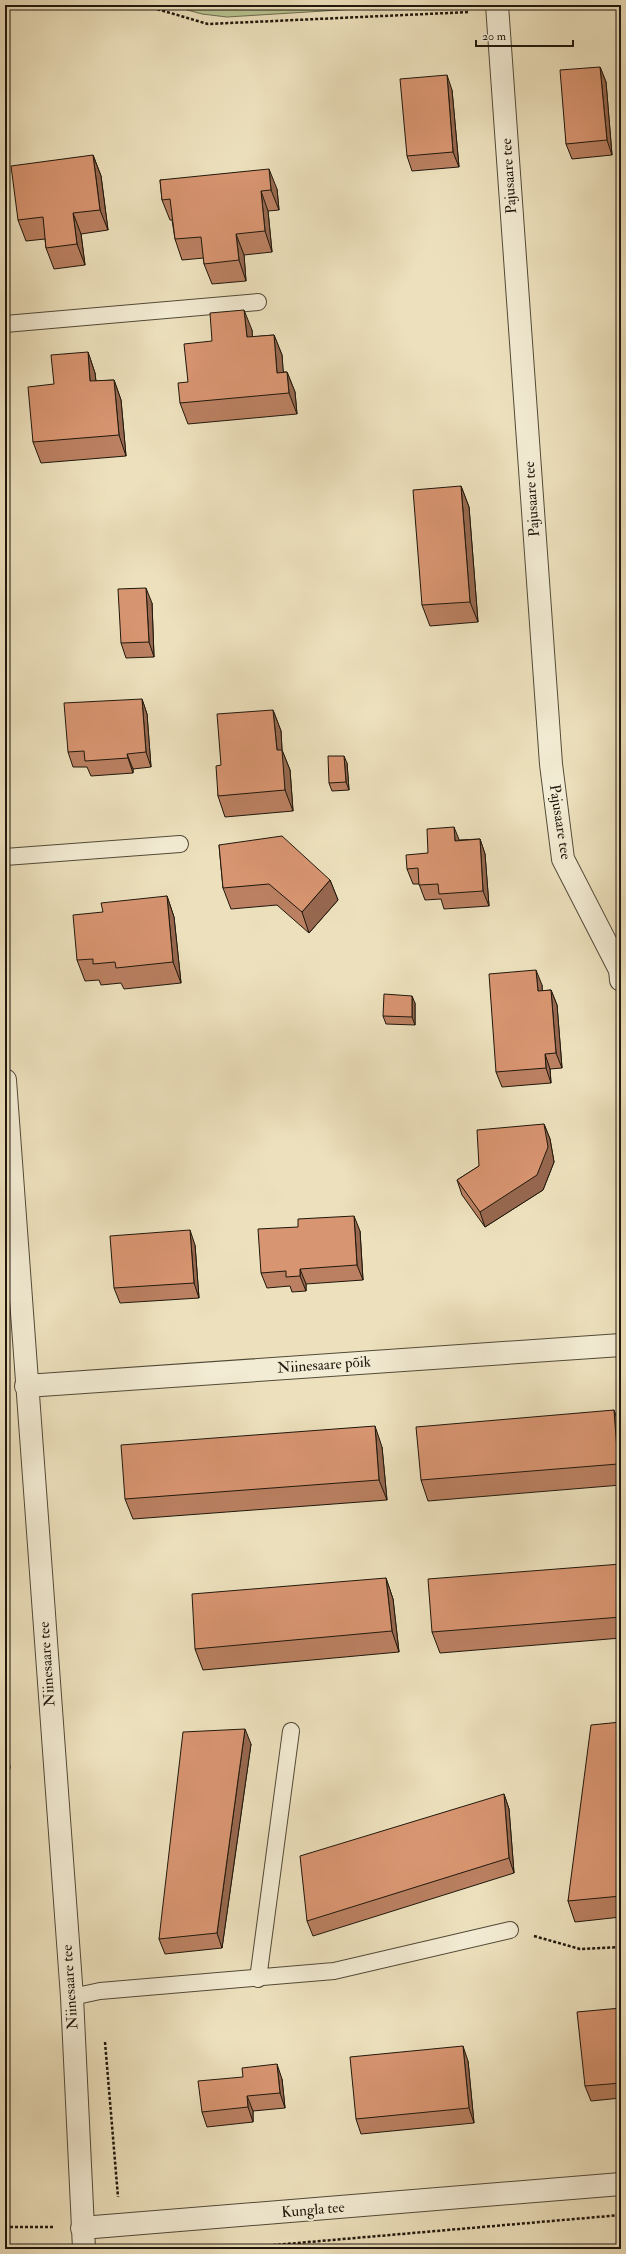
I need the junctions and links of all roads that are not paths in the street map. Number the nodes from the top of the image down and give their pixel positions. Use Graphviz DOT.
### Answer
graph roads {
  1 [pos="497,8"];
  2 [pos="258,302"];
  3 [pos="5,324"];
  4 [pos="180,844"];
  5 [pos="5,857"];
  6 [pos="621,980"];
  7 [pos="5,1080"];
  8 [pos="621,1344"];
  9 [pos="26,1386"];
  10 [pos="291,1731"];
  11 [pos="510,1930"];
  12 [pos="258,1979"];
  13 [pos="72,1997"];
  14 [pos="621,2184"];
  15 [pos="83,2239"];
  1 -- 6 [label="street, Pajusaare tee"];
  2 -- 3 [label="lane"];
  4 -- 5 [label="lane"];
  7 -- 9 [label="street, Niinesaare tee"];
  8 -- 9 [label="street, Niinesaare põik"];
  9 -- 13 [label="street, Niinesaare tee"];
  10 -- 12 [label="lane"];
  11 -- 12 [label="lane"];
  12 -- 13 [label="lane"];
  13 -- 15 [label="street, Niinesaare tee"];
  14 -- 15 [label="street, Kungla tee"];
}
